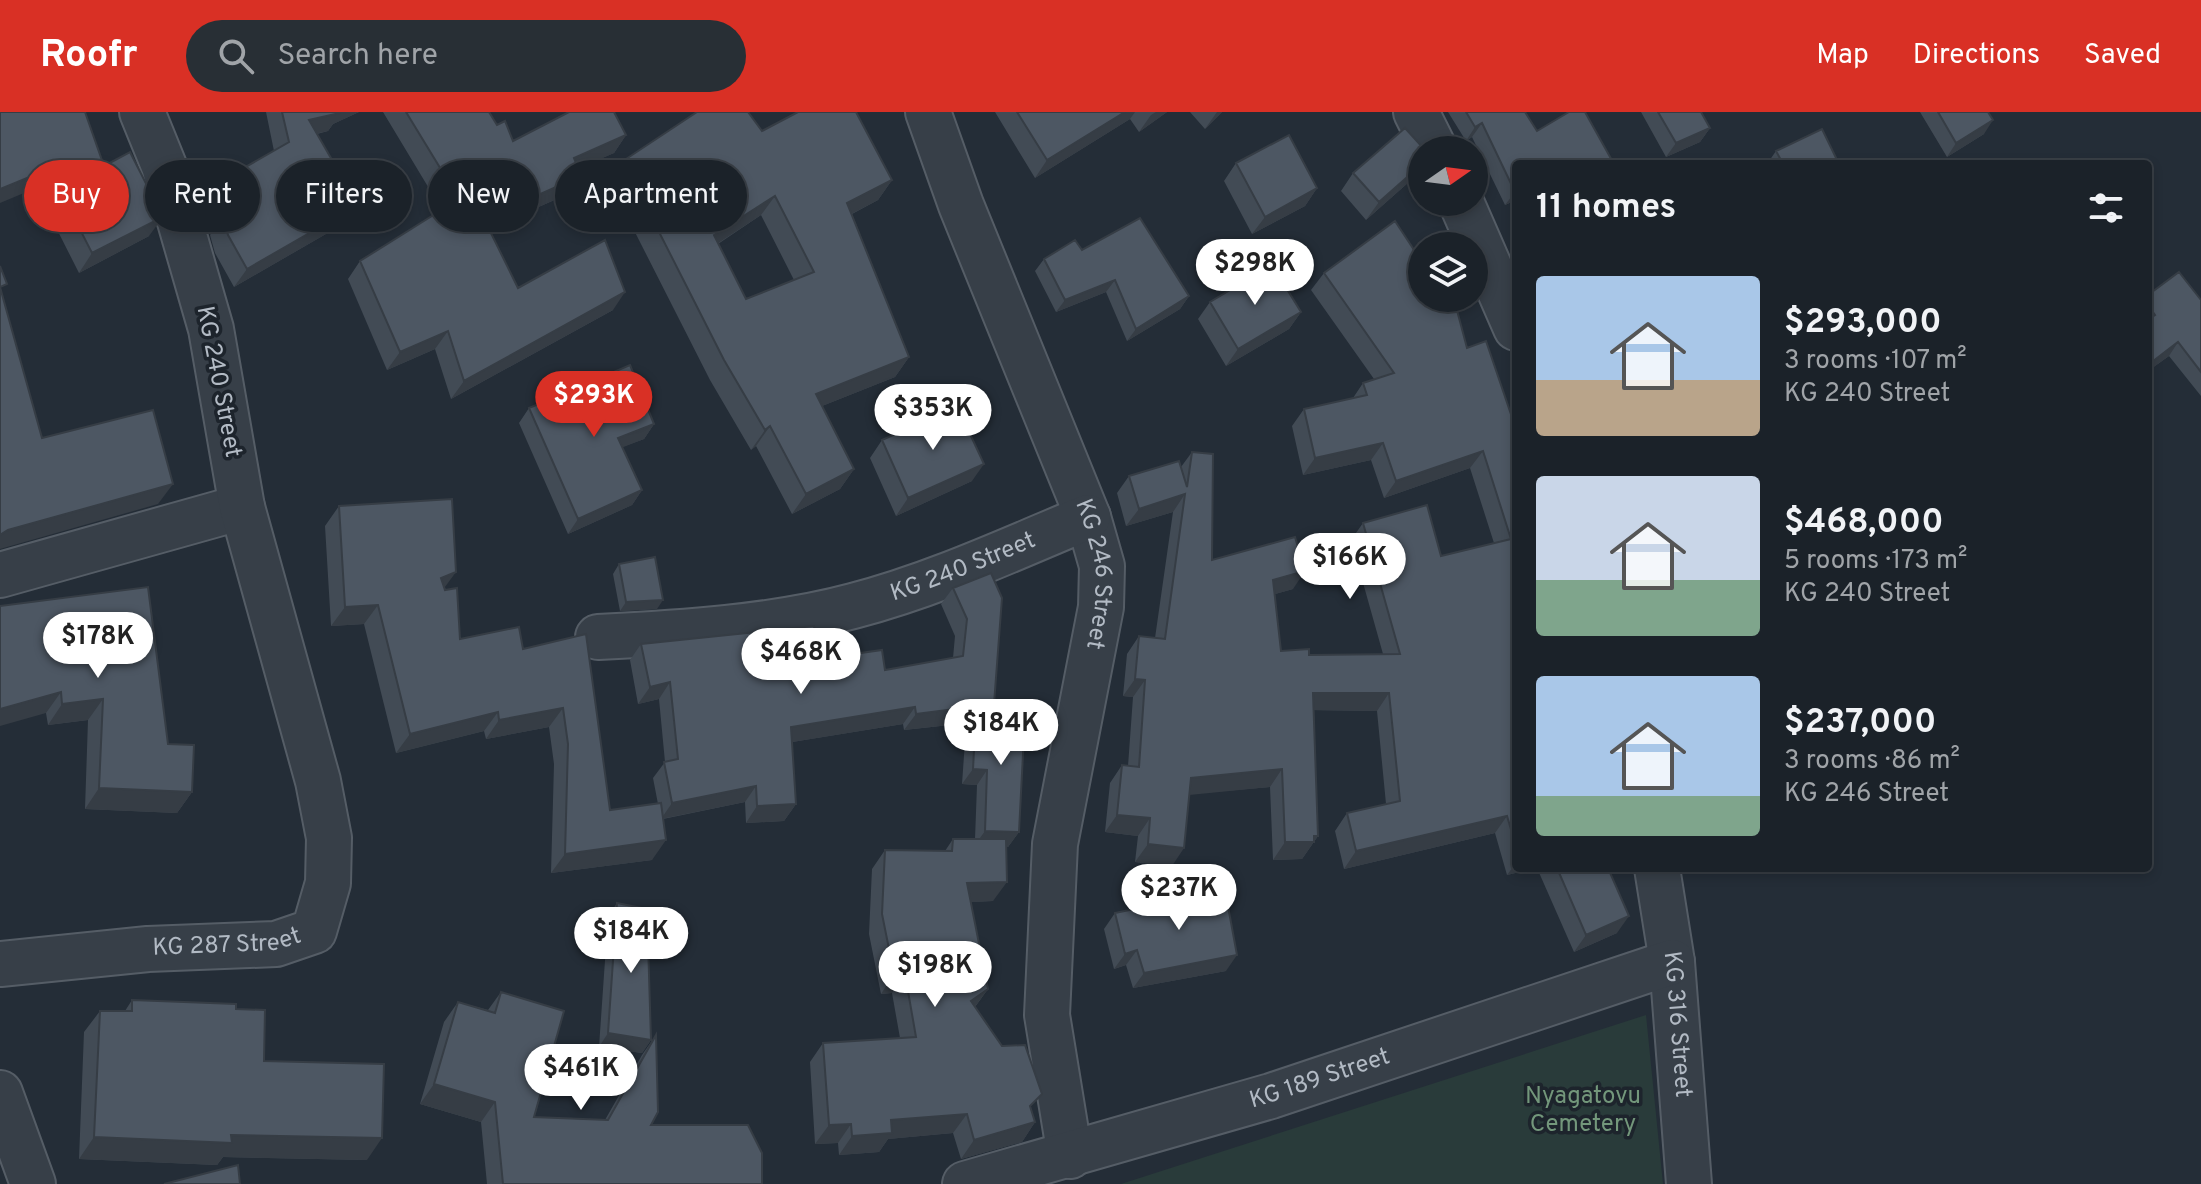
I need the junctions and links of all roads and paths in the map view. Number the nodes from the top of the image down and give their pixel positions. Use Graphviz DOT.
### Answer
graph roads {
  1 [pos="142,112"];
  2 [pos="928,112"];
  3 [pos="1416,112"];
  4 [pos="1428,136"];
  5 [pos="1467,216"];
  6 [pos="1512,319"];
  7 [pos="242,507"];
  8 [pos="1088,517"];
  9 [pos="0,575"];
  10 [pos="598,637"];
  11 [pos="284,656"];
  12 [pos="1658,872"];
  13 [pos="1672,962"];
  14 [pos="0,964"];
  15 [pos="0,1093"];
  16 [pos="1070,1156"];
  17 [pos="33,1184"];
  18 [pos="965,1184"];
  19 [pos="1689,1184"];
  1 -- 7 [label="street, KG 240 Street"];
  2 -- 8 [label="street, KG 246 Street"];
  3 -- 4 [label="street"];
  5 -- 6 [label="street"];
  7 -- 9 [label="street"];
  7 -- 11 [label="street, KG 240 Street"];
  8 -- 10 [label="street, KG 240 Street"];
  8 -- 16 [label="street, KG 246 Street"];
  11 -- 14 [label="street, KG 287 Street"];
  12 -- 13 [label="street, KG 316 Street"];
  13 -- 16 [label="street, KG 189 Street"];
  13 -- 19 [label="street, KG 316 Street"];
  15 -- 17 [label="street"];
  16 -- 18 [label="street, KG 189 Street"];
}
